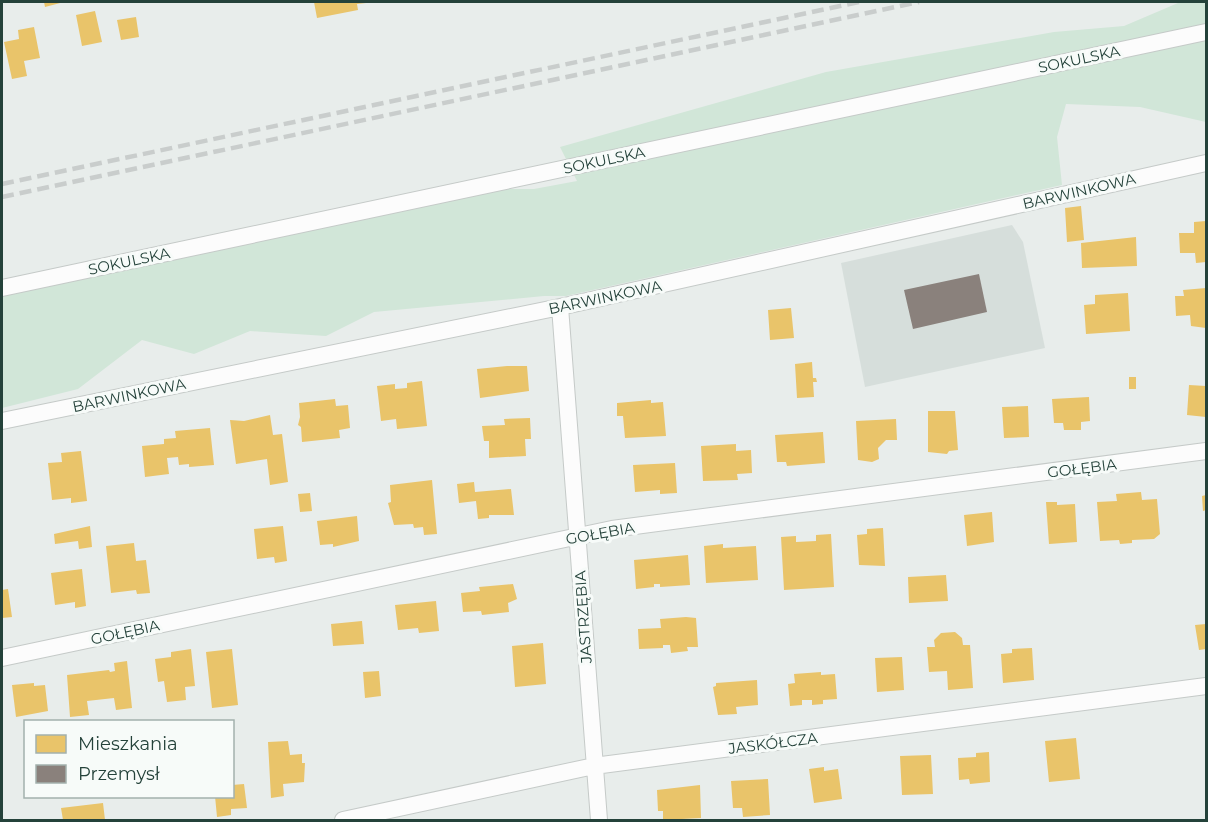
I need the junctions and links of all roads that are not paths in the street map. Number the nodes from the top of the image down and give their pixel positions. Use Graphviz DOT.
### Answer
graph roads {
  1 [pos="1206,32"];
  2 [pos="1206,163"];
  3 [pos="2,288"];
  4 [pos="560,307"];
  5 [pos="2,421"];
  6 [pos="1206,451"];
  7 [pos="578,537"];
  8 [pos="2,658"];
  9 [pos="1206,687"];
  10 [pos="594,766"];
  11 [pos="343,820"];
  12 [pos="599,820"];
  1 -- 3 [label="street, SOKULSKA"];
  2 -- 4 [label="street, BARWINKOWA"];
  4 -- 5 [label="street, BARWINKOWA"];
  4 -- 7 [label="street, JASTRZĘBIA"];
  6 -- 7 [label="street, GOŁĘBIA"];
  7 -- 8 [label="street, GOŁĘBIA"];
  7 -- 10 [label="street, JASTRZĘBIA"];
  9 -- 10 [label="street, JASKÓŁCZA"];
  10 -- 11 [label="street, JASKÓŁCZA"];
  10 -- 12 [label="street, JASTRZĘBIA"];
}
